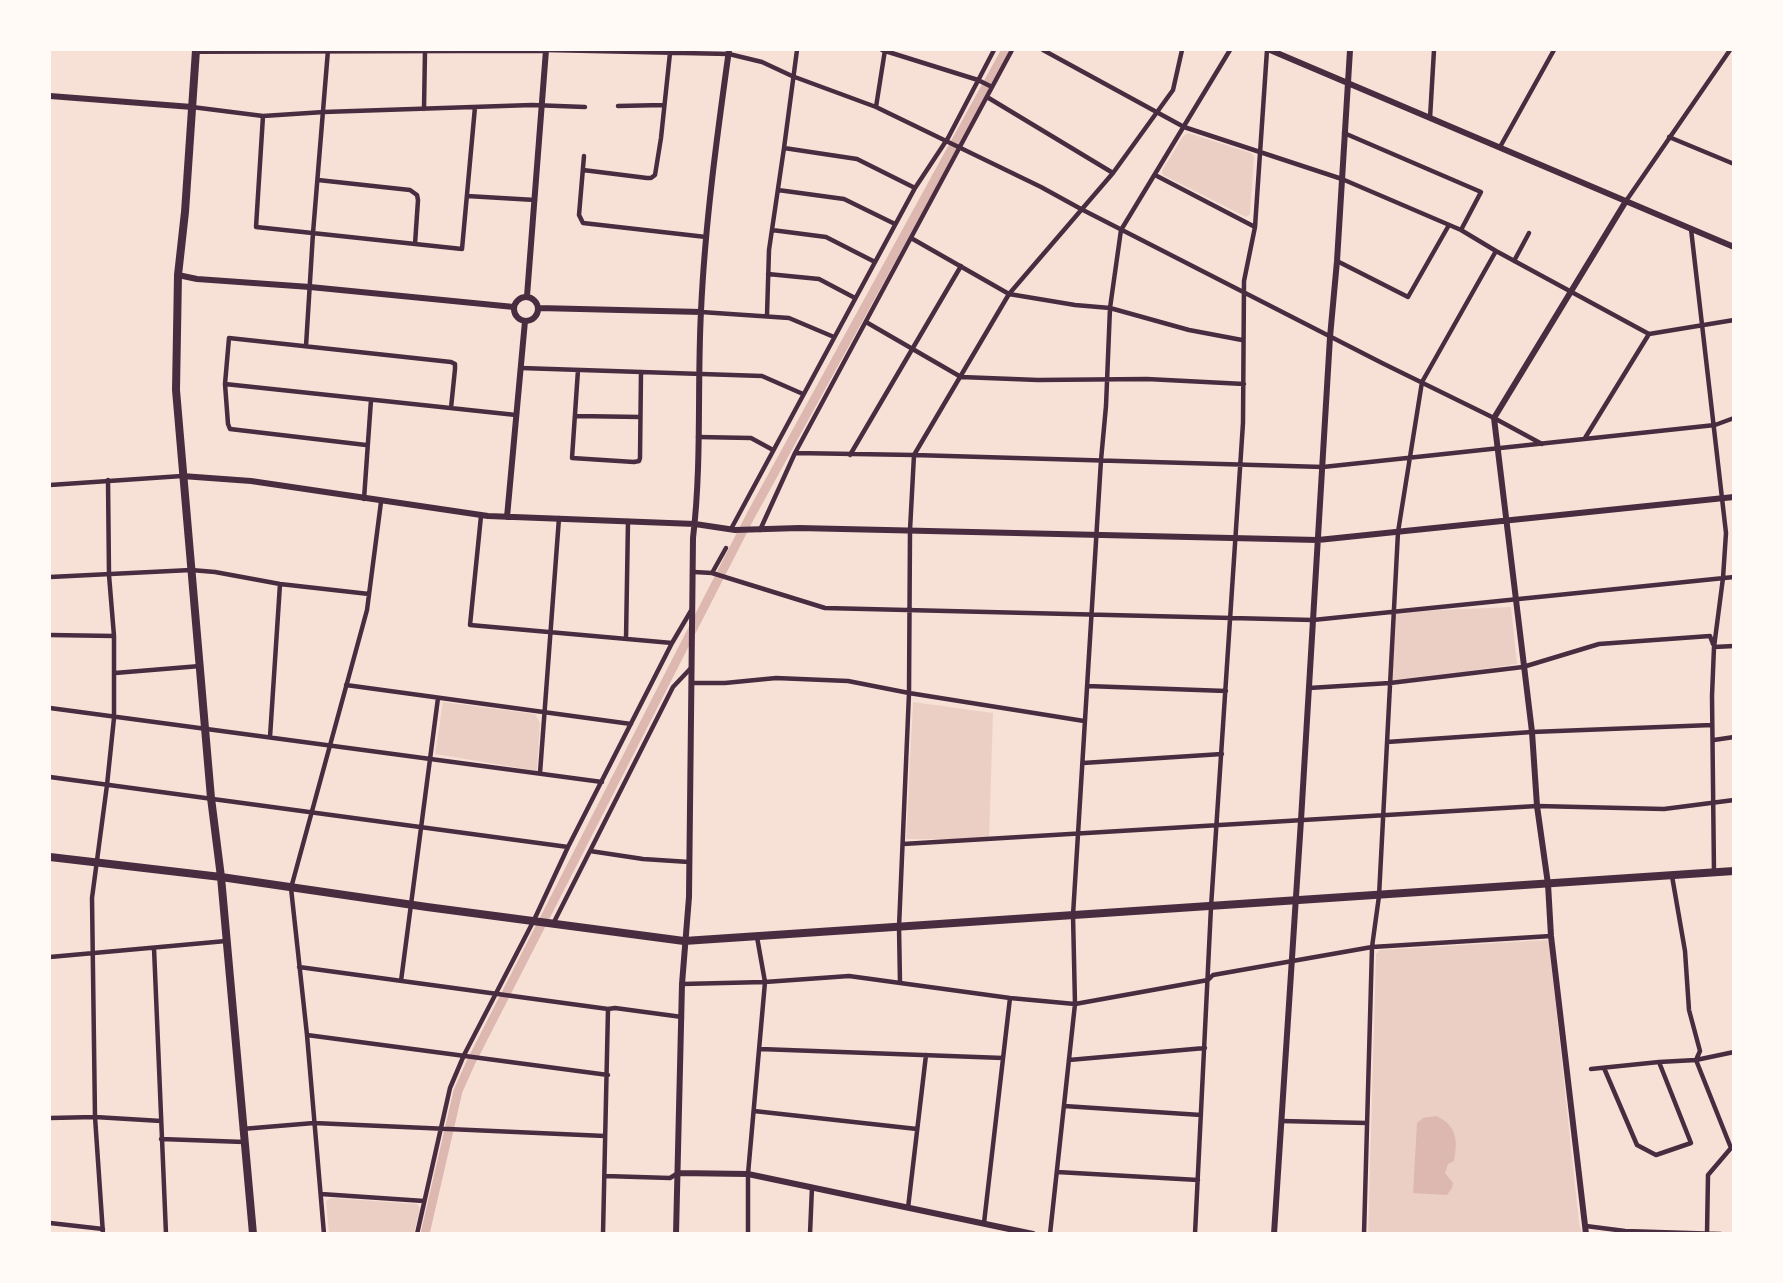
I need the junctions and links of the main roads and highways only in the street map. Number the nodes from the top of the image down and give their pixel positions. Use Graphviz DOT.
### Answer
graph roads {
  1 [pos="196,50"];
  2 [pos="50,857"];
  3 [pos="1734,871"];
  4 [pos="221,877"];
  5 [pos="253,1233"];
  1 -- 4 [label="main road"];
  2 -- 4 [label="main road"];
  3 -- 4 [label="main road"];
  4 -- 5 [label="main road"];
}
